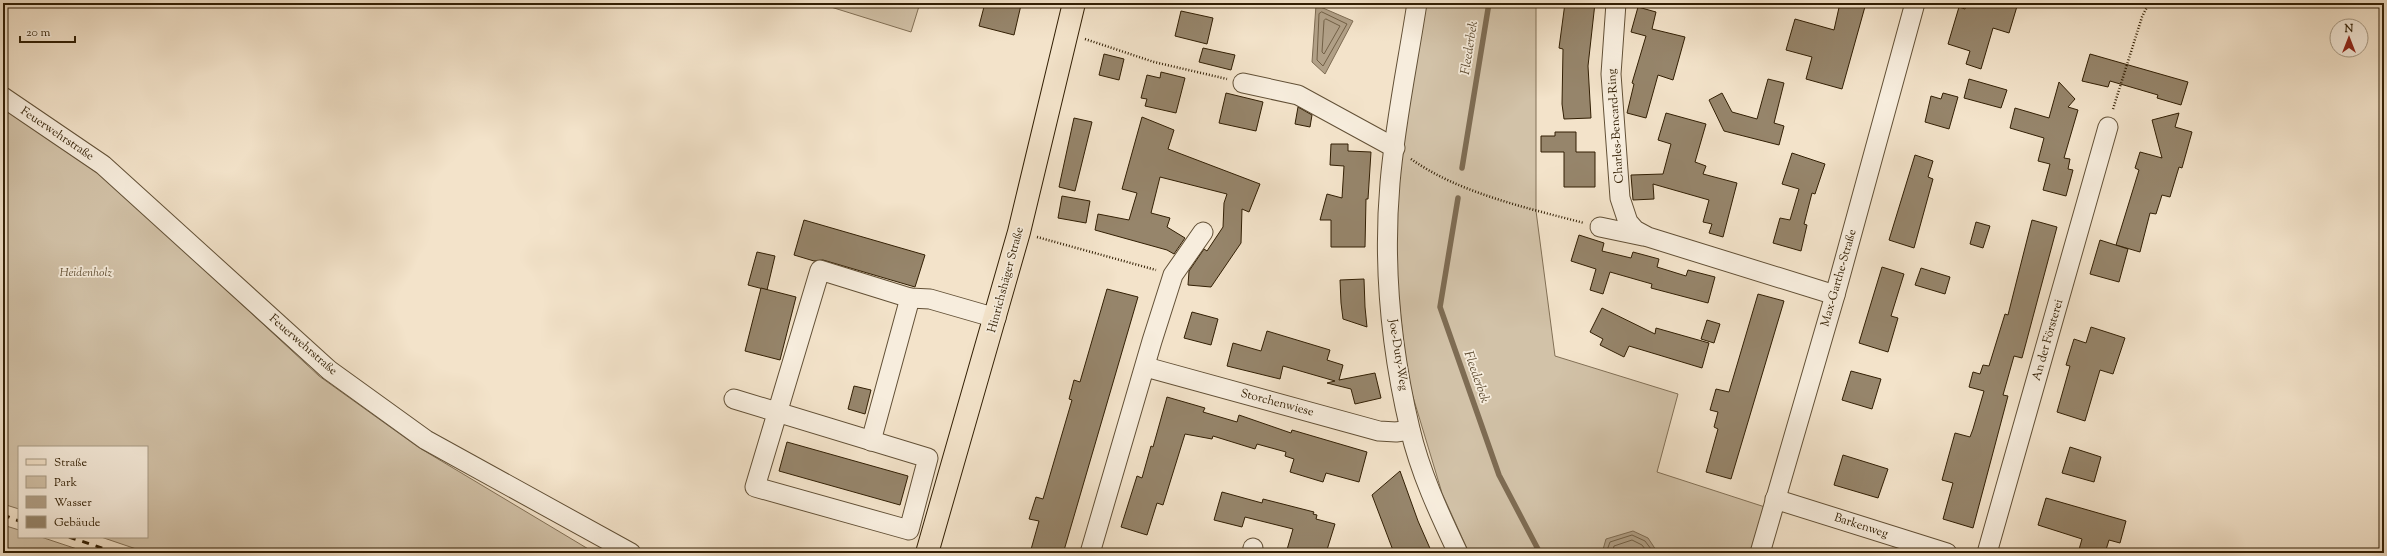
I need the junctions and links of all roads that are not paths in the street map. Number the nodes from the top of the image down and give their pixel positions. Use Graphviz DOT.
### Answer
graph roads {
  1 [pos="1074,3"];
  2 [pos="1417,3"];
  3 [pos="1616,3"];
  4 [pos="1915,3"];
  5 [pos="1243,82"];
  6 [pos="3,97"];
  7 [pos="2108,127"];
  8 [pos="1395,148"];
  9 [pos="1600,227"];
  10 [pos="1203,232"];
  11 [pos="1648,237"];
  12 [pos="1835,295"];
  13 [pos="910,298"];
  14 [pos="996,318"];
  15 [pos="1146,367"];
  16 [pos="734,399"];
  17 [pos="777,413"];
  18 [pos="1410,430"];
  19 [pos="871,441"];
  20 [pos="1775,499"];
  21 [pos="631,553"];
  22 [pos="927,553"];
  23 [pos="1090,553"];
  24 [pos="1458,553"];
  25 [pos="1760,553"];
  26 [pos="1946,553"];
  27 [pos="1987,553"];
  1 -- 14 [label="main road, Hinrichshäger Straße"];
  2 -- 8 [label="street, Joe-Duty-Weg"];
  3 -- 11 [label="street, Charles-Bencard-Ring"];
  4 -- 12 [label="street, Max-Garthe-Straße"];
  5 -- 8 [label="street"];
  6 -- 21 [label="street, Feuerwehrstraße"];
  7 -- 27 [label="street, An der Försterei"];
  8 -- 18 [label="street, Joe-Duty-Weg"];
  9 -- 11 [label="street, Charles-Bencard-Ring"];
  10 -- 15 [label="street"];
  11 -- 12 [label="street, Charles-Bencard-Ring"];
  12 -- 20 [label="street, Max-Garthe-Straße"];
  13 -- 14 [label="street"];
  13 -- 17 [label="street"];
  13 -- 19 [label="street"];
  14 -- 22 [label="main road, Hinrichshäger Straße"];
  15 -- 18 [label="street, Storchenwiese"];
  15 -- 23 [label="street"];
  16 -- 17 [label="street"];
  17 -- 19 [label="street"];
  17 -- 19 [label="street"];
  18 -- 24 [label="street, Joe-Duty-Weg"];
  20 -- 25 [label="street, Max-Garthe-Straße"];
  20 -- 26 [label="street, Barkenweg"];
}
